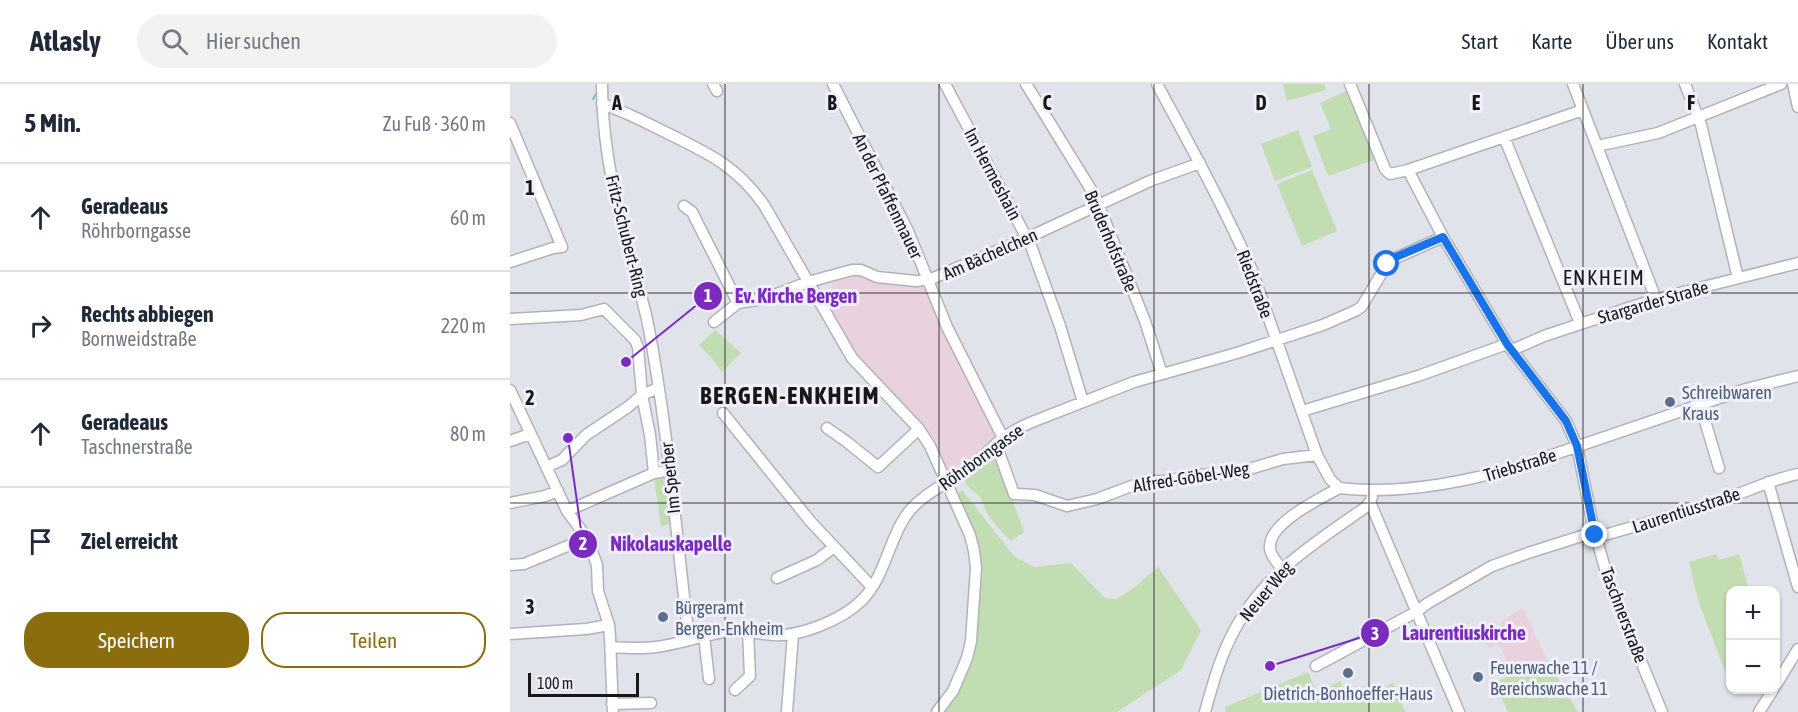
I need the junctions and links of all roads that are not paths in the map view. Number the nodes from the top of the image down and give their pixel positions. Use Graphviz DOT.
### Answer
graph roads {
  1 [pos="602,84"];
  2 [pos="833,84"];
  3 [pos="945,84"];
  4 [pos="1026,84"];
  5 [pos="1156,84"];
  6 [pos="1350,84"];
  7 [pos="1573,84"];
  8 [pos="1685,84"];
  9 [pos="1781,84"];
  10 [pos="1792,84"];
  11 [pos="602,104"];
  12 [pos="1798,107"];
  13 [pos="1583,111"];
  14 [pos="1698,117"];
  15 [pos="510,123"];
  16 [pos="1504,137"];
  17 [pos="1597,146"];
  18 [pos="1200,163"];
  19 [pos="1408,170"];
  20 [pos="684,206"];
  21 [pos="1099,206"];
  22 [pos="1443,237"];
  23 [pos="1027,238"];
  24 [pos="510,261"];
  25 [pos="1798,263"];
  26 [pos="1738,278"];
  27 [pos="928,280"];
  28 [pos="808,282"];
  29 [pos="1656,299"];
  30 [pos="738,303"];
  31 [pos="510,319"];
  32 [pos="714,322"];
  33 [pos="1580,323"];
  34 [pos="1277,341"];
  35 [pos="1510,347"];
  36 [pos="1162,374"];
  37 [pos="1798,375"];
  38 [pos="658,388"];
  39 [pos="510,390"];
  40 [pos="642,395"];
  41 [pos="1083,402"];
  42 [pos="1700,404"];
  43 [pos="1302,411"];
  44 [pos="723,413"];
  45 [pos="827,428"];
  46 [pos="919,429"];
  47 [pos="530,434"];
  48 [pos="510,441"];
  49 [pos="999,441"];
  50 [pos="1577,446"];
  51 [pos="1317,455"];
  52 [pos="546,467"];
  53 [pos="1719,468"];
  54 [pos="670,471"];
  55 [pos="654,473"];
  56 [pos="1798,474"];
  57 [pos="1768,482"];
  58 [pos="945,483"];
  59 [pos="1339,488"];
  60 [pos="558,491"];
  61 [pos="1372,496"];
  62 [pos="510,503"];
  63 [pos="567,511"];
  64 [pos="1595,535"];
  65 [pos="587,538"];
  66 [pos="834,547"];
  67 [pos="510,565"];
  68 [pos="1282,569"];
  69 [pos="777,578"];
  70 [pos="872,587"];
  71 [pos="1798,587"];
  72 [pos="1416,612"];
  73 [pos="609,625"];
  74 [pos="748,631"];
  75 [pos="510,634"];
  76 [pos="793,634"];
  77 [pos="704,636"];
  78 [pos="690,639"];
  79 [pos="611,647"];
  80 [pos="1798,649"];
  81 [pos="1316,666"];
  82 [pos="1780,678"];
  83 [pos="709,679"];
  84 [pos="735,690"];
  85 [pos="1770,694"];
  86 [pos="651,703"];
  87 [pos="612,708"];
  88 [pos="787,712"];
  89 [pos="937,712"];
  90 [pos="1205,712"];
  91 [pos="1459,712"];
  92 [pos="1662,712"];
  93 [pos="1759,712"];
  1 -- 11 [label="street, Fritz-Schubert-Ring"];
  2 -- 27 [label="street, An der Pfaffenmauer"];
  3 -- 23 [label="street, Im Hermeshain"];
  4 -- 21 [label="street, Bruderhofstraße"];
  5 -- 18 [label="street, Riedstraße"];
  6 -- 19 [label="street"];
  7 -- 13 [label="street"];
  8 -- 14 [label="street"];
  9 -- 14 [label="street"];
  10 -- 12 [label="street"];
  11 -- 28 [label="street"];
  11 -- 38 [label="street, Fritz-Schubert-Ring"];
  13 -- 16 [label="street"];
  13 -- 17 [label="street"];
  14 -- 17 [label="street"];
  14 -- 26 [label="street"];
  15 -- 24 [label="street"];
  16 -- 19 [label="street"];
  16 -- 33 [label="street"];
  17 -- 29 [label="street"];
  18 -- 21 [label="street, Am Bächelchen"];
  18 -- 34 [label="street, Riedstraße"];
  19 -- 22 [label="street, Taschnerstraße"];
  20 -- 30 [label="street"];
  21 -- 23 [label="street, Am Bächelchen"];
  21 -- 36 [label="street, Bruderhofstraße"];
  22 -- 34 [label="street, Röhrborngasse"];
  22 -- 35 [label="street, Taschnerstraße"];
  23 -- 27 [label="street, Am Bächelchen"];
  23 -- 41 [label="street, Im Hermeshain"];
  25 -- 26 [label="street, Stargarder Straße"];
  26 -- 29 [label="street, Stargarder Straße"];
  27 -- 28 [label="street, Am Bächelchen"];
  27 -- 49 [label="street, An der Pfaffenmauer"];
  28 -- 30 [label="street, Am Bächelchen"];
  28 -- 46 [label="street"];
  29 -- 33 [label="street, Stargarder Straße"];
  30 -- 32 [label="street, Am Bächelchen"];
  31 -- 40 [label="street, Im Sperber"];
  33 -- 35 [label="street, Stargarder Straße"];
  34 -- 36 [label="street, Röhrborngasse"];
  34 -- 43 [label="street, Riedstraße"];
  35 -- 43 [label="street, Stargarder Straße"];
  35 -- 50 [label="street, Taschnerstraße"];
  36 -- 41 [label="street, Röhrborngasse"];
  37 -- 42 [label="street, Triebstraße"];
  38 -- 40 [label="street"];
  38 -- 54 [label="street, Im Sperber"];
  39 -- 47 [label="street"];
  40 -- 52 [label="street"];
  40 -- 55 [label="street, Im Sperber"];
  41 -- 49 [label="street, Röhrborngasse"];
  42 -- 50 [label="street, Triebstraße"];
  42 -- 53 [label="street"];
  43 -- 51 [label="street, Riedstraße"];
  44 -- 66 [label="street"];
  45 -- 46 [label="street"];
  46 -- 58 [label="street"];
  47 -- 48 [label="street"];
  47 -- 52 [label="street"];
  49 -- 51 [label="street, Alfred-Göbel-Weg"];
  49 -- 58 [label="street, Röhrborngasse"];
  50 -- 61 [label="street, Triebstraße"];
  50 -- 64 [label="street, Taschnerstraße"];
  51 -- 59 [label="street, Riedstraße"];
  52 -- 60 [label="street"];
  54 -- 55 [label="street"];
  54 -- 78 [label="street, Im Sperber"];
  55 -- 63 [label="street"];
  56 -- 57 [label="street, Laurentiusstraße"];
  57 -- 64 [label="street, Laurentiusstraße"];
  57 -- 71 [label="street"];
  58 -- 70 [label="street, Röhrborngasse"];
  58 -- 89 [label="street"];
  59 -- 61 [label="street, Triebstraße"];
  59 -- 68 [label="street"];
  60 -- 62 [label="street"];
  60 -- 63 [label="street"];
  61 -- 68 [label="street, Neuer Weg"];
  61 -- 72 [label="street"];
  63 -- 65 [label="street"];
  64 -- 72 [label="street, Laurentiusstraße"];
  64 -- 92 [label="street, Taschnerstraße"];
  65 -- 67 [label="street"];
  65 -- 73 [label="street"];
  66 -- 69 [label="street"];
  66 -- 70 [label="street"];
  68 -- 90 [label="street, Neuer Weg"];
  70 -- 76 [label="street, Röhrborngasse"];
  72 -- 81 [label="street, Laurentiusstraße"];
  72 -- 91 [label="street"];
  73 -- 75 [label="street"];
  73 -- 79 [label="street"];
  74 -- 76 [label="street, Röhrborngasse"];
  74 -- 77 [label="street, Röhrborngasse"];
  74 -- 84 [label="street"];
  76 -- 88 [label="street"];
  77 -- 78 [label="street, Röhrborngasse"];
  77 -- 83 [label="street"];
  78 -- 79 [label="street, Röhrborngasse"];
  79 -- 87 [label="street"];
  80 -- 82 [label="street"];
  85 -- 93 [label="street"];
  86 -- 87 [label="street"];
}
